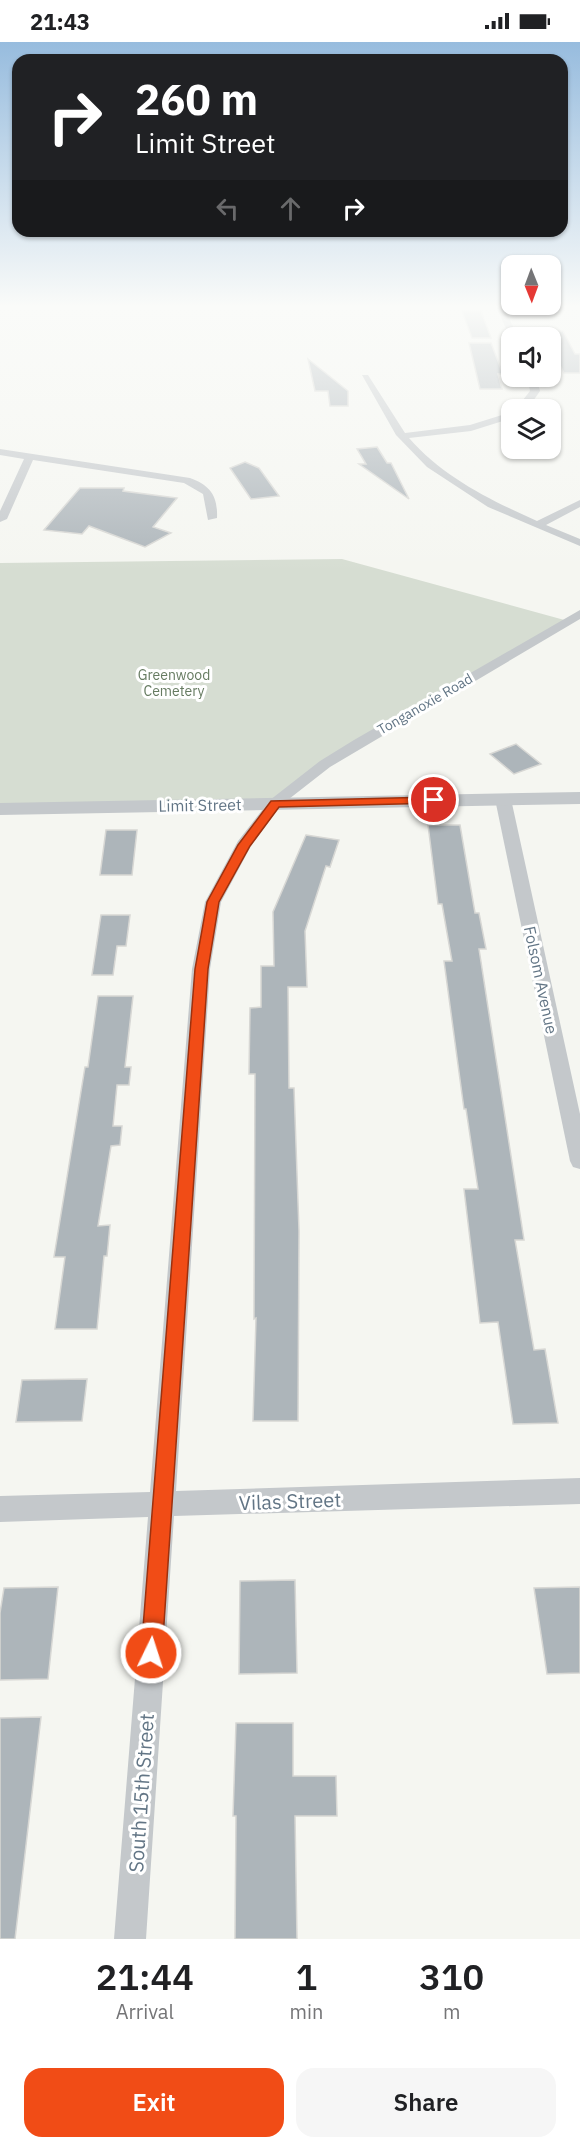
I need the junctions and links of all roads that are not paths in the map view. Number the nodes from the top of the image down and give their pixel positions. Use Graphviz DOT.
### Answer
graph roads {
  1 [pos="377,395"];
  2 [pos="501,418"];
  3 [pos="404,436"];
  4 [pos="0,452"];
  5 [pos="30,456"];
  6 [pos="580,503"];
  7 [pos="212,518"];
  8 [pos="2,519"];
  9 [pos="537,525"];
  10 [pos="580,543"];
  11 [pos="580,614"];
  12 [pos="580,798"];
  13 [pos="503,799"];
  14 [pos="275,803"];
  15 [pos="0,809"];
  16 [pos="580,1161"];
  17 [pos="580,1491"];
  18 [pos="162,1505"];
  19 [pos="0,1509"];
  20 [pos="130,1939"];
  1 -- 3 [label="street"];
  2 -- 3 [label="street"];
  3 -- 9 [label="street"];
  4 -- 5 [label="street"];
  5 -- 7 [label="street"];
  5 -- 8 [label="street"];
  6 -- 9 [label="street"];
  9 -- 10 [label="street"];
  11 -- 14 [label="street, Tonganoxie Road"];
  12 -- 13 [label="street, Limit Street"];
  13 -- 14 [label="street, Limit Street"];
  13 -- 16 [label="street, Folsom Avenue"];
  14 -- 15 [label="street, Limit Street"];
  14 -- 18 [label="street, South 15th Street"];
  17 -- 18 [label="street, Vilas Street"];
  18 -- 19 [label="street, Vilas Street"];
  18 -- 20 [label="street, South 15th Street"];
}
